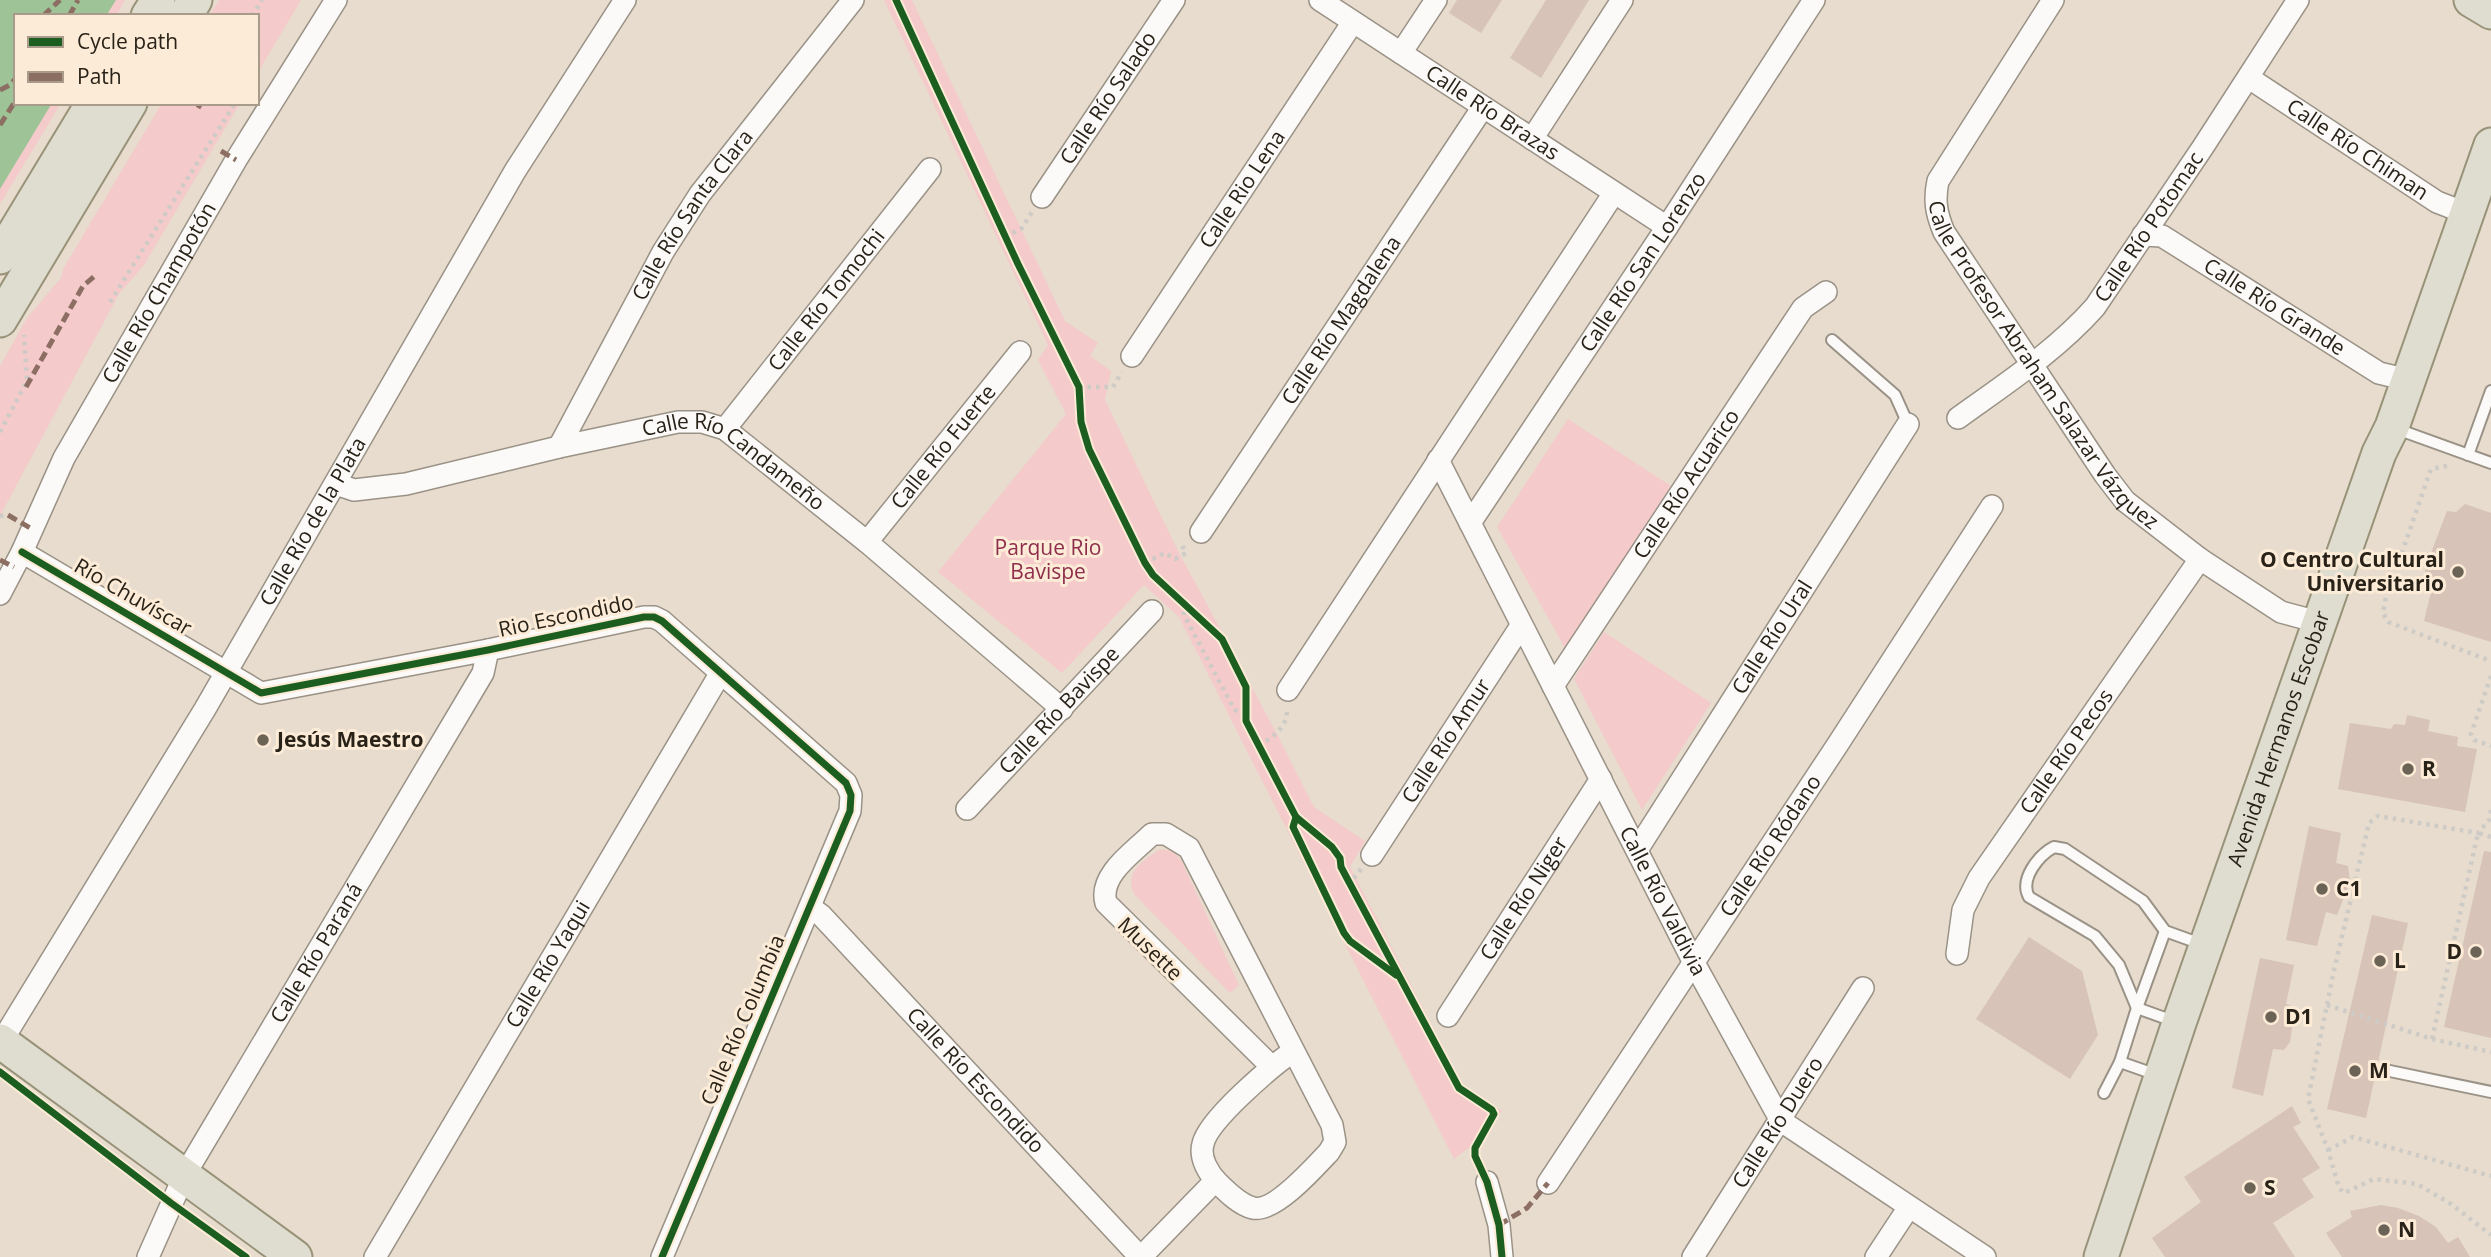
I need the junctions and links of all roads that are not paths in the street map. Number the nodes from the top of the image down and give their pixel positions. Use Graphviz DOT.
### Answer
graph roads {
  1 [pos="337,0"];
  2 [pos="625,0"];
  3 [pos="853,0"];
  4 [pos="1174,0"];
  5 [pos="1320,0"];
  6 [pos="1436,0"];
  7 [pos="1622,0"];
  8 [pos="1814,0"];
  9 [pos="2053,0"];
  10 [pos="2298,0"];
  11 [pos="2471,0"];
  12 [pos="2491,12"];
  13 [pos="1353,22"];
  14 [pos="1401,53"];
  15 [pos="2249,78"];
  16 [pos="92,105"];
  17 [pos="129,105"];
  18 [pos="1483,107"];
  19 [pos="1532,139"];
  20 [pos="2491,145"];
  21 [pos="930,169"];
  22 [pos="1614,192"];
  23 [pos="1042,197"];
  24 [pos="2468,214"];
  25 [pos="1667,227"];
  26 [pos="2143,235"];
  27 [pos="0,257"];
  28 [pos="1826,292"];
  29 [pos="12,327"];
  30 [pos="1832,340"];
  31 [pos="1020,352"];
  32 [pos="1132,356"];
  33 [pos="2031,364"];
  34 [pos="2408,380"];
  35 [pos="2491,391"];
  36 [pos="1958,418"];
  37 [pos="1908,424"];
  38 [pos="2392,427"];
  39 [pos="725,429"];
  40 [pos="559,447"];
  41 [pos="2468,455"];
  42 [pos="1437,460"];
  43 [pos="2491,463"];
  44 [pos="336,484"];
  45 [pos="1992,506"];
  46 [pos="1470,523"];
  47 [pos="1201,532"];
  48 [pos="867,542"];
  49 [pos="22,552"];
  50 [pos="2200,559"];
  51 [pos="0,593"];
  52 [pos="1152,611"];
  53 [pos="2318,622"];
  54 [pos="1521,626"];
  55 [pos="488,650"];
  56 [pos="226,673"];
  57 [pos="720,674"];
  58 [pos="1553,686"];
  59 [pos="1288,690"];
  60 [pos="1062,709"];
  61 [pos="1601,779"];
  62 [pos="851,795"];
  63 [pos="967,808"];
  64 [pos="1637,850"];
  65 [pos="1372,855"];
  66 [pos="810,907"];
  67 [pos="2165,931"];
  68 [pos="2207,946"];
  69 [pos="1957,954"];
  70 [pos="1693,961"];
  71 [pos="1863,988"];
  72 [pos="2137,1008"];
  73 [pos="1448,1016"];
  74 [pos="2179,1023"];
  75 [pos="0,1042"];
  76 [pos="1293,1052"];
  77 [pos="2120,1062"];
  78 [pos="1272,1067"];
  79 [pos="2385,1070"];
  80 [pos="2163,1077"];
  81 [pos="2104,1093"];
  82 [pos="2491,1093"];
  83 [pos="1781,1121"];
  84 [pos="184,1176"];
  85 [pos="1215,1181"];
  86 [pos="1488,1182"];
  87 [pos="1548,1183"];
  88 [pos="1909,1207"];
  89 [pos="148,1257"];
  90 [pos="295,1257"];
  91 [pos="375,1257"];
  92 [pos="662,1257"];
  93 [pos="1140,1257"];
  94 [pos="1502,1257"];
  95 [pos="1693,1257"];
  96 [pos="1875,1257"];
  97 [pos="1986,1257"];
  98 [pos="2101,1257"];
  1 -- 49 [label="street, Calle Río Champotón"];
  2 -- 44 [label="street, Calle Río de la Plata"];
  3 -- 40 [label="street, Calle Río Santa Clara"];
  4 -- 23 [label="street, Calle Río Salado"];
  5 -- 13 [label="street, Calle Río Brazas"];
  6 -- 14 [label="street"];
  7 -- 19 [label="street"];
  8 -- 25 [label="street, Calle Río San Lorenzo"];
  9 -- 33 [label="street, Calle Profesor Abraham Salazar Vázquez"];
  10 -- 15 [label="street, Calle Río Potomac"];
  11 -- 12 [label="main road"];
  13 -- 14 [label="street, Calle Río Brazas"];
  13 -- 32 [label="street, Calle Rio Lena"];
  14 -- 18 [label="street, Calle Río Brazas"];
  15 -- 24 [label="street, Calle Río Chiman"];
  15 -- 26 [label="street, Calle Río Potomac"];
  16 -- 27 [label="main road"];
  17 -- 29 [label="main road"];
  18 -- 19 [label="street, Calle Río Brazas"];
  18 -- 47 [label="street, Calle Río Magdalena"];
  19 -- 22 [label="street, Calle Río Brazas"];
  20 -- 24 [label="main road, Avenida Hermanos Escobar"];
  21 -- 39 [label="street, Calle Río Tomochi"];
  22 -- 25 [label="street, Calle Río Brazas"];
  22 -- 42 [label="street"];
  24 -- 34 [label="main road, Avenida Hermanos Escobar"];
  25 -- 46 [label="street, Calle Río San Lorenzo"];
  26 -- 33 [label="street, Calle Río Potomac"];
  26 -- 34 [label="street, Calle Río Grande"];
  28 -- 58 [label="street, Calle Río Acuarico"];
  30 -- 37 [label="lane"];
  31 -- 48 [label="street, Calle Río Fuerte"];
  33 -- 36 [label="street, Calle Río Potomac"];
  33 -- 50 [label="street, Calle Profesor Abraham Salazar Vázquez"];
  34 -- 38 [label="main road, Avenida Hermanos Escobar"];
  35 -- 41 [label="lane"];
  37 -- 64 [label="street, Calle Río Ural"];
  38 -- 41 [label="lane"];
  38 -- 53 [label="main road, Avenida Hermanos Escobar"];
  39 -- 40 [label="street, Calle Río Candameño"];
  39 -- 48 [label="street, Calle Río Candameño"];
  40 -- 44 [label="street, Calle Río Candameño"];
  41 -- 43 [label="lane"];
  42 -- 46 [label="street, Calle Río Valdivia"];
  42 -- 59 [label="street"];
  44 -- 56 [label="street, Calle Río de la Plata"];
  45 -- 70 [label="street, Calle Río Ródano"];
  46 -- 54 [label="street, Calle Río Valdivia"];
  48 -- 60 [label="street, Calle Río Candameño"];
  49 -- 51 [label="street, Calle Río Champotón"];
  49 -- 56 [label="street, Río Chuvíscar"];
  50 -- 53 [label="street, Calle Profesor Abraham Salazar Vázquez"];
  50 -- 69 [label="street, Calle Río Pecos"];
  52 -- 60 [label="street, Calle Río Bavispe"];
  53 -- 68 [label="main road, Avenida Hermanos Escobar"];
  54 -- 58 [label="street, Calle Río Valdivia"];
  54 -- 65 [label="street, Calle Río Amur"];
  55 -- 56 [label="street, Rio Escondido"];
  55 -- 57 [label="street, Rio Escondido"];
  55 -- 84 [label="street, Calle Río Paraná"];
  56 -- 75 [label="street, Calle Río de la Plata"];
  57 -- 62 [label="street, Rio Escondido"];
  57 -- 91 [label="street, Calle Río Yaqui"];
  58 -- 61 [label="street, Calle Río Valdivia"];
  60 -- 63 [label="street, Calle Río Bavispe"];
  61 -- 64 [label="street, Calle Río Valdivia"];
  61 -- 73 [label="street, Calle Río Niger"];
  62 -- 66 [label="street, Calle Río Columbia"];
  64 -- 70 [label="street, Calle Río Valdivia"];
  66 -- 92 [label="street, Calle Río Columbia"];
  66 -- 93 [label="street, Calle Río Escondido"];
  67 -- 68 [label="lane"];
  67 -- 72 [label="lane"];
  67 -- 72 [label="lane"];
  68 -- 74 [label="main road, Avenida Hermanos Escobar"];
  70 -- 83 [label="street, Calle Río Valdivia"];
  70 -- 87 [label="street, Calle Río Ródano"];
  71 -- 83 [label="street, Calle Río Duero"];
  72 -- 74 [label="lane"];
  72 -- 77 [label="lane"];
  74 -- 80 [label="main road, Avenida Hermanos Escobar"];
  75 -- 84 [label="main road"];
  76 -- 78 [label="street"];
  76 -- 78 [label="street, Musette"];
  76 -- 85 [label="street, Musette"];
  77 -- 80 [label="lane"];
  77 -- 81 [label="lane"];
  78 -- 85 [label="street"];
  79 -- 82 [label="lane"];
  80 -- 98 [label="main road, Avenida Hermanos Escobar"];
  83 -- 88 [label="street, Calle Río Valdivia"];
  83 -- 95 [label="street, Calle Río Duero"];
  84 -- 89 [label="street, Calle Río Paraná"];
  84 -- 90 [label="main road"];
  85 -- 93 [label="street"];
  86 -- 94 [label="street"];
  88 -- 96 [label="street"];
  88 -- 97 [label="street, Calle Río Valdivia"];
}
